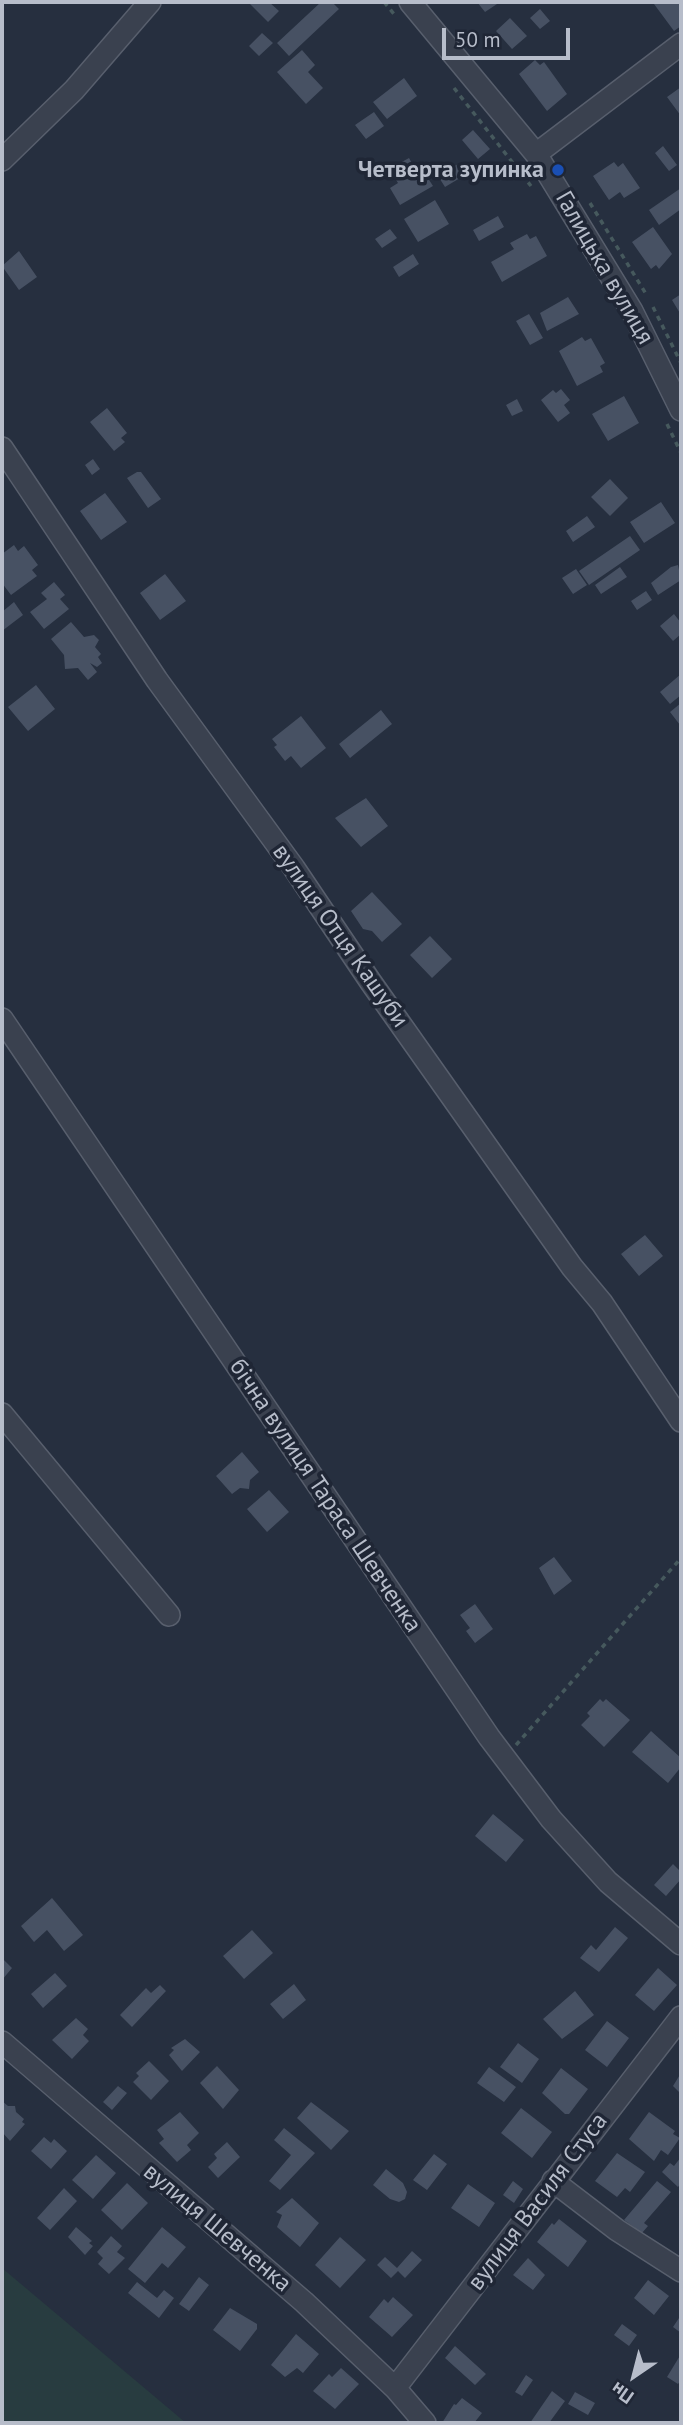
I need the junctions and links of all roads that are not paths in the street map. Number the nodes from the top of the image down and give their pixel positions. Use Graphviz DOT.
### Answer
graph roads {
  1 [pos="150,2"];
  2 [pos="404,10"];
  3 [pos="681,44"];
  4 [pos="536,154"];
  5 [pos="5,155"];
  6 [pos="673,414"];
  7 [pos="2,448"];
  8 [pos="2,1019"];
  9 [pos="2,1414"];
  10 [pos="681,1421"];
  11 [pos="169,1615"];
  12 [pos="681,1944"];
  13 [pos="681,2017"];
  14 [pos="2,2042"];
  15 [pos="553,2181"];
  16 [pos="681,2271"];
  17 [pos="395,2388"];
  18 [pos="425,2423"];
  1 -- 5 [label="street"];
  2 -- 4 [label="street, Галицька вулиця"];
  3 -- 4 [label="street"];
  4 -- 6 [label="street, Галицька вулиця"];
  7 -- 10 [label="street, вулиця Отця Кашуби"];
  8 -- 12 [label="street, бічна вулиця Тараса Шевченка"];
  9 -- 11 [label="street"];
  13 -- 15 [label="street, вулиця Василя Стуса"];
  14 -- 17 [label="street, вулиця Шевченка"];
  15 -- 16 [label="street"];
  15 -- 17 [label="street, вулиця Василя Стуса"];
  17 -- 18 [label="street, вулиця Шевченка"];
}
